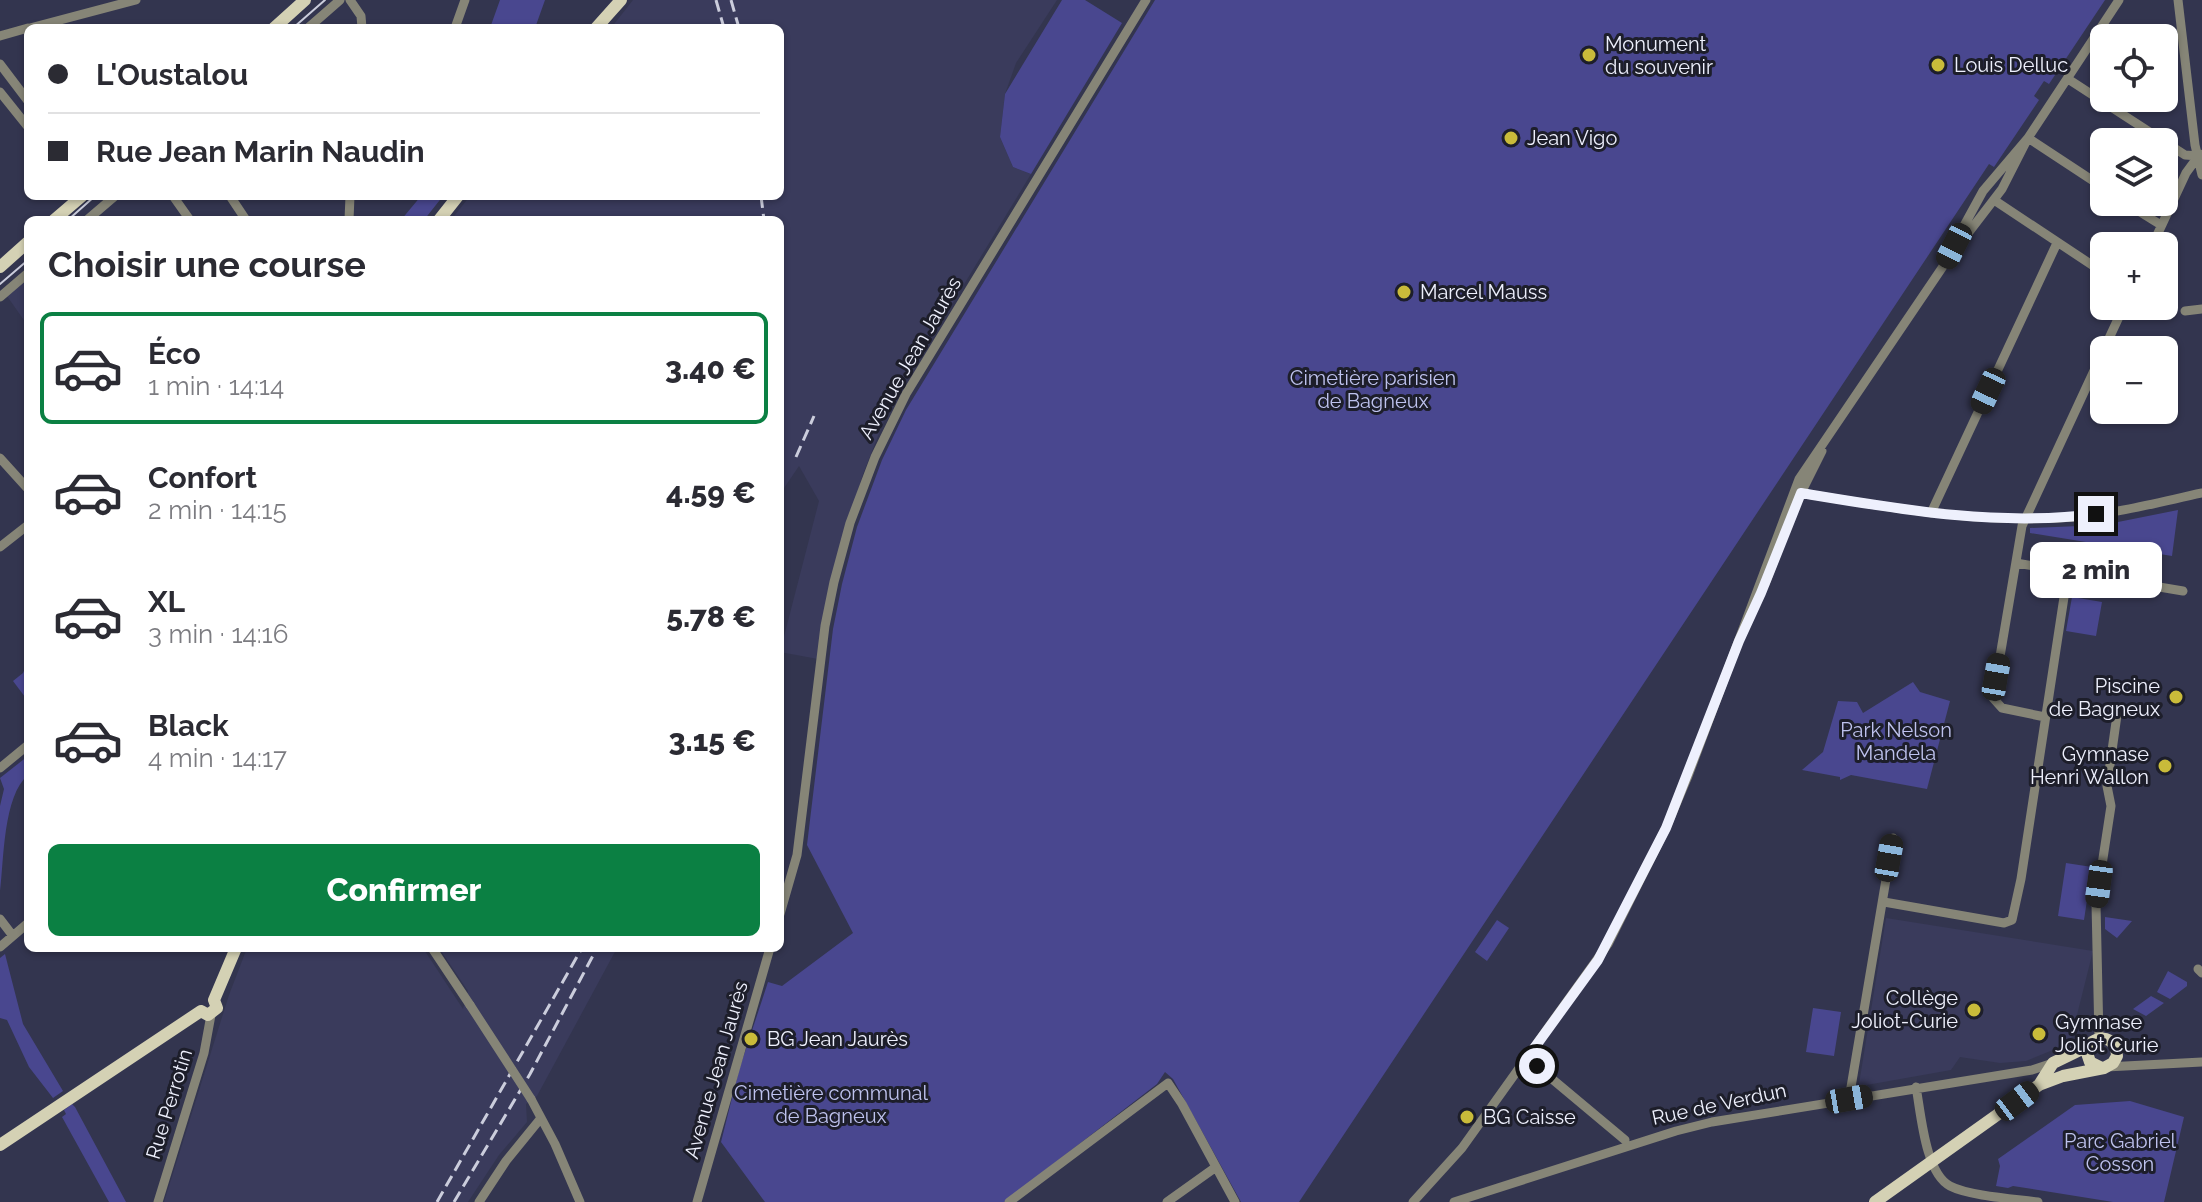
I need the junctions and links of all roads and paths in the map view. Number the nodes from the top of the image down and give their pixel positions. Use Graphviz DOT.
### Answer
graph roads {
  1 [pos="136,0"];
  2 [pos="305,0"];
  3 [pos="340,0"];
  4 [pos="350,0"];
  5 [pos="465,0"];
  6 [pos="1146,0"];
  7 [pos="2119,0"];
  8 [pos="2178,0"];
  9 [pos="616,5"];
  10 [pos="44,24"];
  11 [pos="278,24"];
  12 [pos="313,24"];
  13 [pos="362,24"];
  14 [pos="456,24"];
  15 [pos="599,24"];
  16 [pos="24,29"];
  17 [pos="0,36"];
  18 [pos="0,64"];
  19 [pos="2068,79"];
  20 [pos="0,92"];
  21 [pos="24,96"];
  22 [pos="24,122"];
  23 [pos="2028,138"];
  24 [pos="2201,152"];
  25 [pos="2202,175"];
  26 [pos="2090,179"];
  27 [pos="77,200"];
  28 [pos="110,200"];
  29 [pos="455,200"];
  30 [pos="1994,200"];
  31 [pos="59,216"];
  32 [pos="92,216"];
  33 [pos="442,216"];
  34 [pos="2147,216"];
  35 [pos="2161,225"];
  36 [pos="2158,232"];
  37 [pos="2057,243"];
  38 [pos="24,246"];
  39 [pos="1946,262"];
  40 [pos="2090,264"];
  41 [pos="0,267"];
  42 [pos="24,276"];
  43 [pos="0,297"];
  44 [pos="2202,309"];
  45 [pos="2185,311"];
  46 [pos="2117,320"];
  47 [pos="1827,440"];
  48 [pos="0,458"];
  49 [pos="24,485"];
  50 [pos="1801,493"];
  51 [pos="2202,493"];
  52 [pos="1931,513"];
  53 [pos="2025,519"];
  54 [pos="24,528"];
  55 [pos="0,547"];
  56 [pos="2016,563"];
  57 [pos="2068,571"];
  58 [pos="2183,591"];
  59 [pos="1739,641"];
  60 [pos="2117,715"];
  61 [pos="2045,717"];
  62 [pos="24,748"];
  63 [pos="0,768"];
  64 [pos="1893,838"];
  65 [pos="784,900"];
  66 [pos="1884,902"];
  67 [pos="0,919"];
  68 [pos="24,926"];
  69 [pos="13,936"];
  70 [pos="0,947"];
  71 [pos="234,952"];
  72 [pos="435,952"];
  73 [pos="769,952"];
  74 [pos="206,1013"];
  75 [pos="2094,1042"];
  76 [pos="2117,1056"];
  77 [pos="1527,1058"];
  78 [pos="2202,1062"];
  79 [pos="2053,1063"];
  80 [pos="2131,1067"];
  81 [pos="2104,1068"];
  82 [pos="2039,1085"];
  83 [pos="1916,1087"];
  84 [pos="1849,1099"];
  85 [pos="541,1118"];
  86 [pos="1625,1140"];
  87 [pos="0,1145"];
  88 [pos="1932,1162"];
  89 [pos="1216,1167"];
  90 [pos="1169,1201"];
  91 [pos="158,1202"];
  92 [pos="479,1202"];
  93 [pos="580,1202"];
  94 [pos="697,1202"];
  95 [pos="1009,1202"];
  96 [pos="1235,1202"];
  97 [pos="1413,1202"];
  98 [pos="1454,1202"];
  99 [pos="1875,1202"];
  100 [pos="2038,1202"];
  1 -- 10 [label="street"];
  2 -- 11 [label="main road"];
  3 -- 12 [label="street"];
  4 -- 13 [label="street"];
  5 -- 14 [label="street"];
  6 -- 65 [label="street, Avenue Jean Jaurès"];
  7 -- 19 [label="street"];
  8 -- 24 [label="street"];
  9 -- 15 [label="main road"];
  16 -- 17 [label="street"];
  18 -- 21 [label="street"];
  19 -- 23 [label="street"];
  19 -- 24 [label="street"];
  20 -- 22 [label="street"];
  23 -- 26 [label="street"];
  23 -- 30 [label="street"];
  23 -- 39 [label="street"];
  24 -- 25 [label="street"];
  24 -- 35 [label="street"];
  27 -- 31 [label="main road"];
  28 -- 32 [label="street"];
  29 -- 33 [label="main road"];
  30 -- 37 [label="street"];
  30 -- 39 [label="street"];
  34 -- 35 [label="street"];
  35 -- 36 [label="street"];
  37 -- 40 [label="street"];
  37 -- 52 [label="street"];
  38 -- 41 [label="main road"];
  39 -- 47 [label="street"];
  42 -- 43 [label="street"];
  44 -- 45 [label="street"];
  46 -- 53 [label="street"];
  47 -- 50 [label="street"];
  47 -- 59 [label="street"];
  48 -- 49 [label="street"];
  50 -- 52 [label="street"];
  50 -- 59 [label="street"];
  51 -- 53 [label="street"];
  52 -- 53 [label="street"];
  53 -- 56 [label="street"];
  54 -- 55 [label="street"];
  56 -- 57 [label="street"];
  56 -- 61 [label="street"];
  57 -- 58 [label="street"];
  57 -- 61 [label="street"];
  59 -- 77 [label="street"];
  60 -- 75 [label="street"];
  61 -- 66 [label="street"];
  62 -- 63 [label="street"];
  64 -- 66 [label="street"];
  66 -- 84 [label="street"];
  67 -- 69 [label="street"];
  68 -- 69 [label="street"];
  69 -- 70 [label="street"];
  71 -- 74 [label="main road"];
  72 -- 85 [label="street, bridge"];
  73 -- 94 [label="street, Avenue Jean Jaurès"];
  74 -- 87 [label="main road"];
  74 -- 91 [label="street, Rue Perrotin"];
  75 -- 76 [label="main road"];
  75 -- 79 [label="main road, Rue de Verdun"];
  75 -- 81 [label="main road"];
  76 -- 80 [label="street"];
  76 -- 81 [label="main road"];
  77 -- 86 [label="street"];
  77 -- 97 [label="street"];
  78 -- 80 [label="street"];
  79 -- 82 [label="main road"];
  79 -- 83 [label="street, Rue de Verdun"];
  80 -- 81 [label="street"];
  81 -- 82 [label="main road"];
  82 -- 88 [label="main road"];
  83 -- 84 [label="street, Rue de Verdun"];
  83 -- 88 [label="street"];
  84 -- 98 [label="street, Rue de Verdun"];
  85 -- 92 [label="street"];
  85 -- 93 [label="street"];
  88 -- 99 [label="main road"];
  88 -- 100 [label="street"];
  89 -- 90 [label="street"];
  89 -- 95 [label="street"];
  89 -- 96 [label="street"];
}
